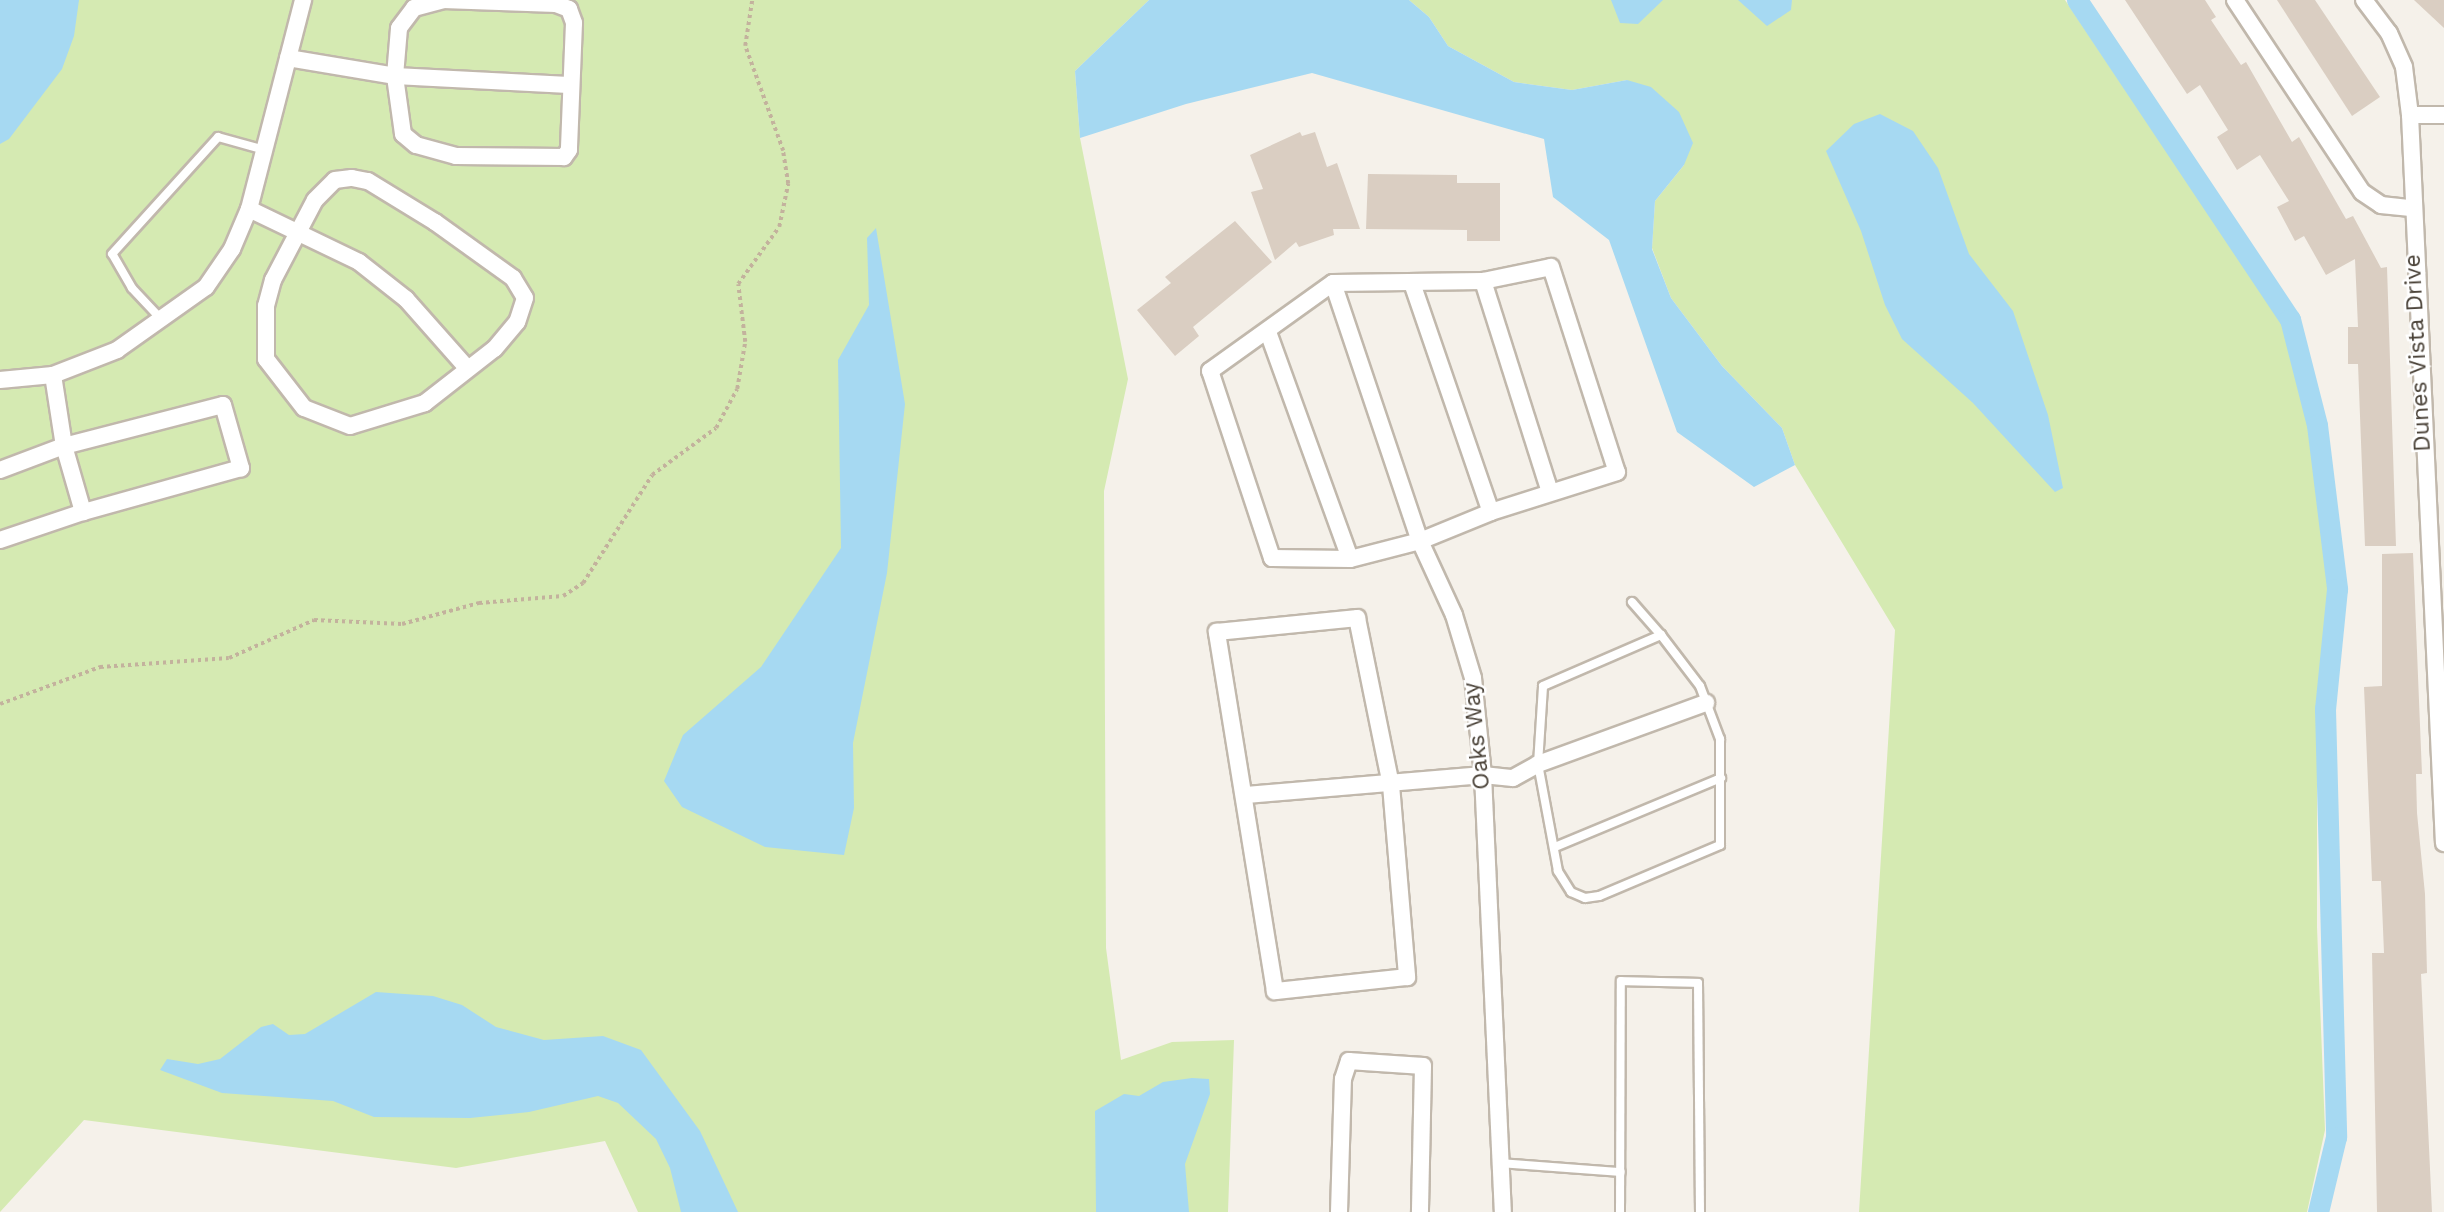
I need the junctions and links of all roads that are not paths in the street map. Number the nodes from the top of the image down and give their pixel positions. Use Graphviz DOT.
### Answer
graph roads {
  1 [pos="303,0"];
  2 [pos="2235,0"];
  3 [pos="2364,0"];
  4 [pos="288,58"];
  5 [pos="395,76"];
  6 [pos="569,85"];
  7 [pos="2410,115"];
  8 [pos="2444,115"];
  9 [pos="265,150"];
  10 [pos="2411,208"];
  11 [pos="249,209"];
  12 [pos="299,231"];
  13 [pos="1483,281"];
  14 [pos="1333,283"];
  15 [pos="1412,283"];
  16 [pos="162,320"];
  17 [pos="1269,332"];
  18 [pos="467,368"];
  19 [pos="53,375"];
  20 [pos="0,380"];
  21 [pos="64,446"];
  22 [pos="0,470"];
  23 [pos="1550,492"];
  24 [pos="83,512"];
  25 [pos="1491,512"];
  26 [pos="0,540"];
  27 [pos="1420,541"];
  28 [pos="1350,559"];
  29 [pos="1632,602"];
  30 [pos="1661,635"];
  31 [pos="1706,703"];
  32 [pos="1538,764"];
  33 [pos="1483,775"];
  34 [pos="1721,778"];
  35 [pos="1391,785"];
  36 [pos="1245,795"];
  37 [pos="2444,843"];
  38 [pos="1555,847"];
  39 [pos="1500,1164"];
  40 [pos="1621,1172"];
  41 [pos="1339,1212"];
  42 [pos="1420,1212"];
  43 [pos="1503,1212"];
  44 [pos="1620,1212"];
  45 [pos="1700,1212"];
  1 -- 4 [label="street"];
  2 -- 10 [label="street"];
  3 -- 7 [label="street, Dunes Vista Drive"];
  4 -- 5 [label="street"];
  4 -- 9 [label="street"];
  5 -- 6 [label="street"];
  5 -- 6 [label="street"];
  5 -- 6 [label="street"];
  7 -- 8 [label="street"];
  7 -- 10 [label="street, Dunes Vista Drive"];
  9 -- 11 [label="street"];
  9 -- 16 [label="lane"];
  10 -- 37 [label="street, Dunes Vista Drive"];
  11 -- 12 [label="street"];
  11 -- 16 [label="street"];
  12 -- 18 [label="street"];
  12 -- 18 [label="street"];
  12 -- 18 [label="street"];
  13 -- 15 [label="street"];
  13 -- 23 [label="street"];
  13 -- 23 [label="street"];
  14 -- 15 [label="street"];
  14 -- 17 [label="street"];
  14 -- 27 [label="street, Oaks Way"];
  15 -- 25 [label="street"];
  16 -- 19 [label="street"];
  17 -- 28 [label="street"];
  17 -- 28 [label="street"];
  19 -- 20 [label="street"];
  19 -- 21 [label="street"];
  21 -- 22 [label="street"];
  21 -- 24 [label="street"];
  21 -- 24 [label="street"];
  23 -- 25 [label="street"];
  24 -- 26 [label="street"];
  25 -- 27 [label="street"];
  27 -- 28 [label="street"];
  27 -- 33 [label="street, Oaks Way"];
  29 -- 30 [label="lane"];
  30 -- 31 [label="lane"];
  30 -- 32 [label="lane"];
  31 -- 32 [label="street"];
  31 -- 34 [label="lane"];
  32 -- 33 [label="street"];
  32 -- 38 [label="lane"];
  33 -- 35 [label="street"];
  33 -- 39 [label="street, Oaks Way"];
  34 -- 38 [label="lane"];
  34 -- 38 [label="lane"];
  35 -- 36 [label="street"];
  35 -- 36 [label="street"];
  35 -- 36 [label="street"];
  39 -- 40 [label="lane"];
  39 -- 43 [label="street, Oaks Way"];
  40 -- 44 [label="lane"];
  40 -- 45 [label="lane"];
  41 -- 42 [label="street"];
}
